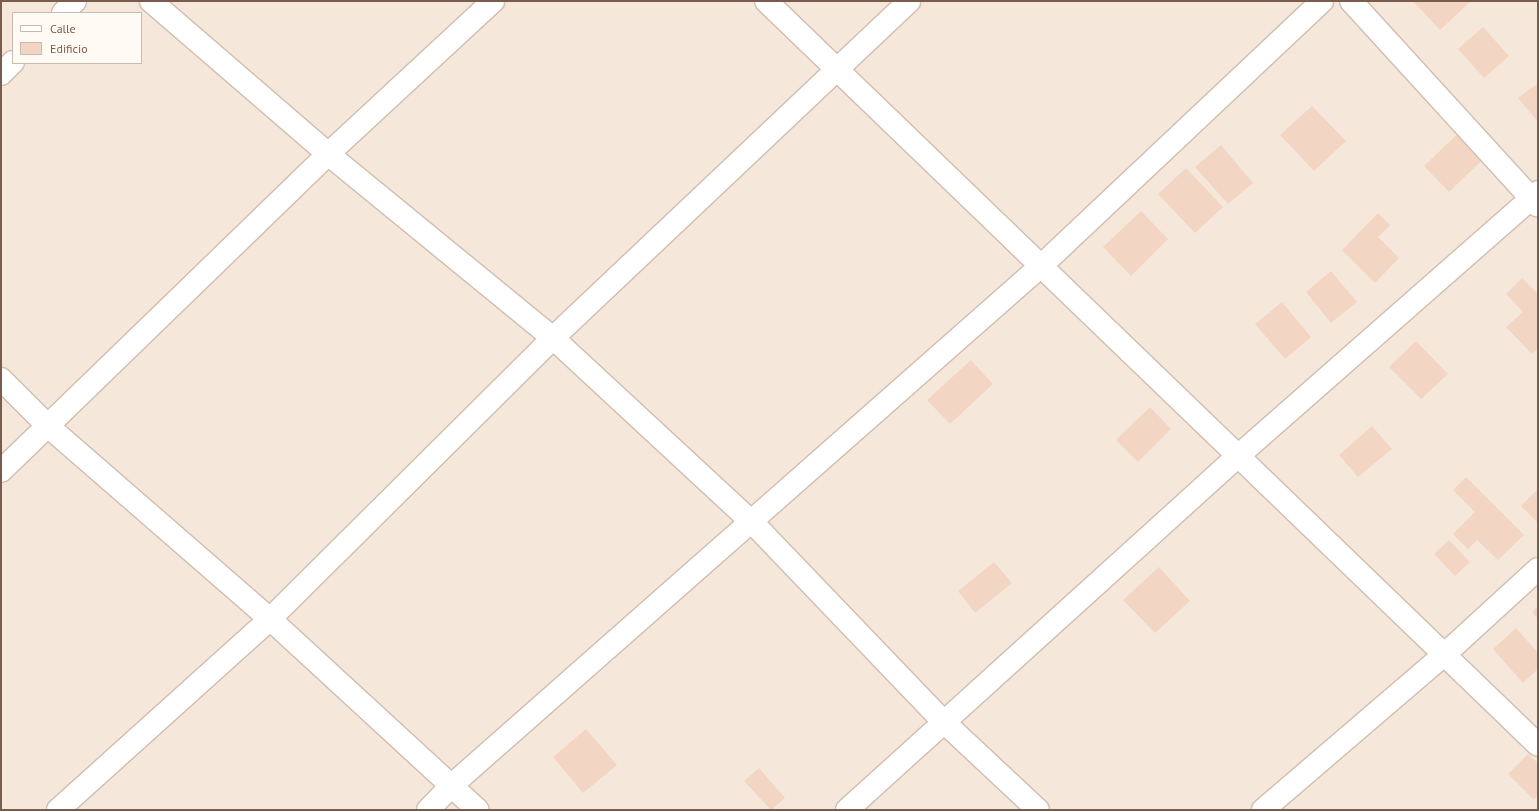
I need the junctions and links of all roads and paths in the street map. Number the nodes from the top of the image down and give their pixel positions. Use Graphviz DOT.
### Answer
graph roads {
  1 [pos="75,1"];
  2 [pos="151,1"];
  3 [pos="493,1"];
  4 [pos="766,1"];
  5 [pos="909,1"];
  6 [pos="1322,1"];
  7 [pos="1351,1"];
  8 [pos="64,12"];
  9 [pos="12,63"];
  10 [pos="836,68"];
  11 [pos="1,74"];
  12 [pos="328,154"];
  13 [pos="1536,199"];
  14 [pos="1041,266"];
  15 [pos="553,338"];
  16 [pos="1,379"];
  17 [pos="49,427"];
  18 [pos="1238,456"];
  19 [pos="1,471"];
  20 [pos="752,522"];
  21 [pos="1538,569"];
  22 [pos="270,619"];
  23 [pos="1444,655"];
  24 [pos="944,723"];
  25 [pos="1538,745"];
  26 [pos="452,785"];
  27 [pos="58,810"];
  28 [pos="428,810"];
  29 [pos="478,810"];
  30 [pos="847,810"];
  31 [pos="1038,810"];
  32 [pos="1263,810"];
  1 -- 8 [label="street"];
  2 -- 12 [label="street"];
  3 -- 12 [label="street"];
  4 -- 10 [label="street"];
  5 -- 10 [label="street"];
  6 -- 14 [label="street"];
  7 -- 13 [label="street"];
  9 -- 11 [label="street"];
  10 -- 14 [label="street"];
  10 -- 15 [label="street"];
  12 -- 15 [label="street"];
  12 -- 17 [label="street"];
  13 -- 18 [label="street"];
  14 -- 18 [label="street"];
  14 -- 20 [label="street"];
  15 -- 20 [label="street"];
  15 -- 22 [label="street"];
  16 -- 17 [label="street"];
  17 -- 19 [label="street"];
  17 -- 22 [label="street"];
  18 -- 23 [label="street"];
  18 -- 24 [label="street"];
  20 -- 24 [label="street"];
  20 -- 26 [label="street"];
  21 -- 23 [label="street"];
  22 -- 26 [label="street"];
  22 -- 27 [label="street"];
  23 -- 25 [label="street"];
  23 -- 32 [label="street"];
  24 -- 30 [label="street"];
  24 -- 31 [label="street"];
  26 -- 28 [label="street"];
  26 -- 29 [label="street"];
}
